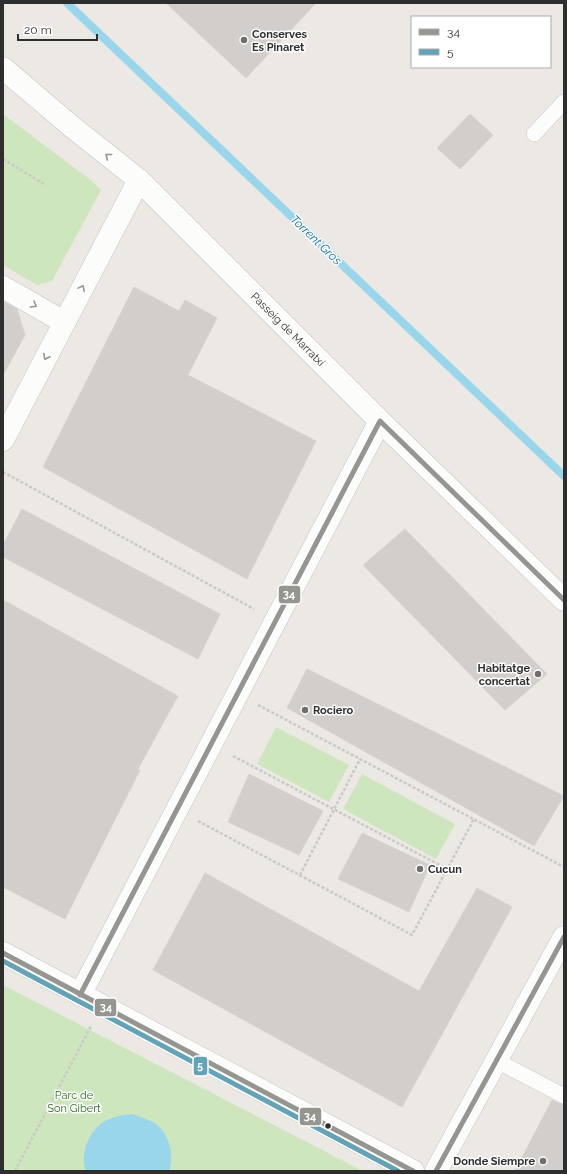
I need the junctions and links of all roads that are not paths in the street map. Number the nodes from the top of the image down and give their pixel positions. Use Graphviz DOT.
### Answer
graph roads {
  1 [pos="3,68"];
  2 [pos="564,102"];
  3 [pos="534,134"];
  4 [pos="139,180"];
  5 [pos="3,287"];
  6 [pos="64,322"];
  7 [pos="380,421"];
  8 [pos="3,440"];
  9 [pos="564,600"];
  10 [pos="564,937"];
  11 [pos="3,953"];
  12 [pos="80,995"];
  13 [pos="497,1060"];
  14 [pos="564,1096"];
  15 [pos="413,1171"];
  16 [pos="436,1171"];
  4 -- 1 [label="street, Passeig de Marratxí, one-way"];
  2 -- 3 [label="lane"];
  6 -- 4 [label="street, one-way"];
  4 -- 7 [label="street, Passeig de Marratxí"];
  5 -- 6 [label="street, one-way"];
  6 -- 8 [label="street, one-way"];
  7 -- 9 [label="street, Passeig de Marratxí"];
  7 -- 12 [label="street"];
  10 -- 13 [label="street"];
  11 -- 12 [label="street"];
  12 -- 15 [label="street"];
  13 -- 14 [label="lane"];
  13 -- 16 [label="street"];
}
